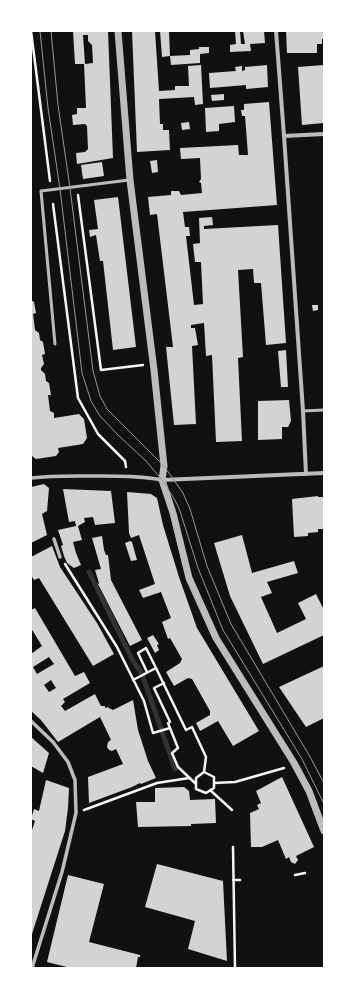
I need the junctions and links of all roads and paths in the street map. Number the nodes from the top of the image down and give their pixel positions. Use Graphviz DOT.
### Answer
graph roads {
  1 [pos="31,31"];
  2 [pos="118,31"];
  3 [pos="276,31"];
  4 [pos="324,134"];
  5 [pos="284,136"];
  6 [pos="130,180"];
  7 [pos="77,187"];
  8 [pos="52,190"];
  9 [pos="56,344"];
  10 [pos="98,349"];
  11 [pos="93,350"];
  12 [pos="154,364"];
  13 [pos="324,410"];
  14 [pos="303,411"];
  15 [pos="324,473"];
  16 [pos="306,474"];
  17 [pos="128,476"];
  18 [pos="31,478"];
  19 [pos="162,480"];
  20 [pos="54,539"];
  21 [pos="60,557"];
  22 [pos="156,668"];
  23 [pos="146,673"];
  24 [pos="133,680"];
  25 [pos="164,683"];
  26 [pos="31,721"];
  27 [pos="170,728"];
  28 [pos="294,763"];
  29 [pos="204,772"];
  30 [pos="189,778"];
  31 [pos="214,783"];
  32 [pos="196,784"];
  33 [pos="210,790"];
  34 [pos="232,810"];
  35 [pos="76,813"];
  36 [pos="324,830"];
  37 [pos="233,847"];
  38 [pos="305,873"];
  39 [pos="295,875"];
  40 [pos="233,880"];
  41 [pos="240,880"];
  42 [pos="32,968"];
  43 [pos="235,968"];
  1 -- 8 [label="path"];
  2 -- 6 [label="street"];
  3 -- 5 [label="street"];
  4 -- 5 [label="street"];
  5 -- 14 [label="street"];
  6 -- 7 [label="lane"];
  6 -- 12 [label="street"];
  7 -- 8 [label="lane"];
  7 -- 10 [label="path"];
  8 -- 9 [label="lane"];
  8 -- 17 [label="path"];
  10 -- 11 [label="path"];
  10 -- 12 [label="path"];
  12 -- 19 [label="street"];
  13 -- 14 [label="lane"];
  14 -- 16 [label="street"];
  15 -- 16 [label="street"];
  16 -- 19 [label="street"];
  17 -- 18 [label="street"];
  17 -- 19 [label="street"];
  19 -- 28 [label="street"];
  20 -- 21 [label="street"];
  21 -- 24 [label="path"];
  22 -- 23 [label="path"];
  22 -- 23 [label="path"];
  22 -- 25 [label="path"];
  23 -- 24 [label="path"];
  24 -- 27 [label="path"];
  25 -- 27 [label="path"];
  25 -- 29 [label="path"];
  26 -- 35 [label="street"];
  27 -- 30 [label="path"];
  28 -- 31 [label="path"];
  28 -- 36 [label="street"];
  29 -- 31 [label="path"];
  29 -- 32 [label="path"];
  30 -- 32 [label="path"];
  30 -- 35 [label="path"];
  31 -- 33 [label="path"];
  32 -- 33 [label="path"];
  33 -- 34 [label="path"];
  35 -- 42 [label="street"];
  37 -- 40 [label="path"];
  38 -- 39 [label="path"];
  40 -- 41 [label="path"];
  40 -- 43 [label="path"];
}
